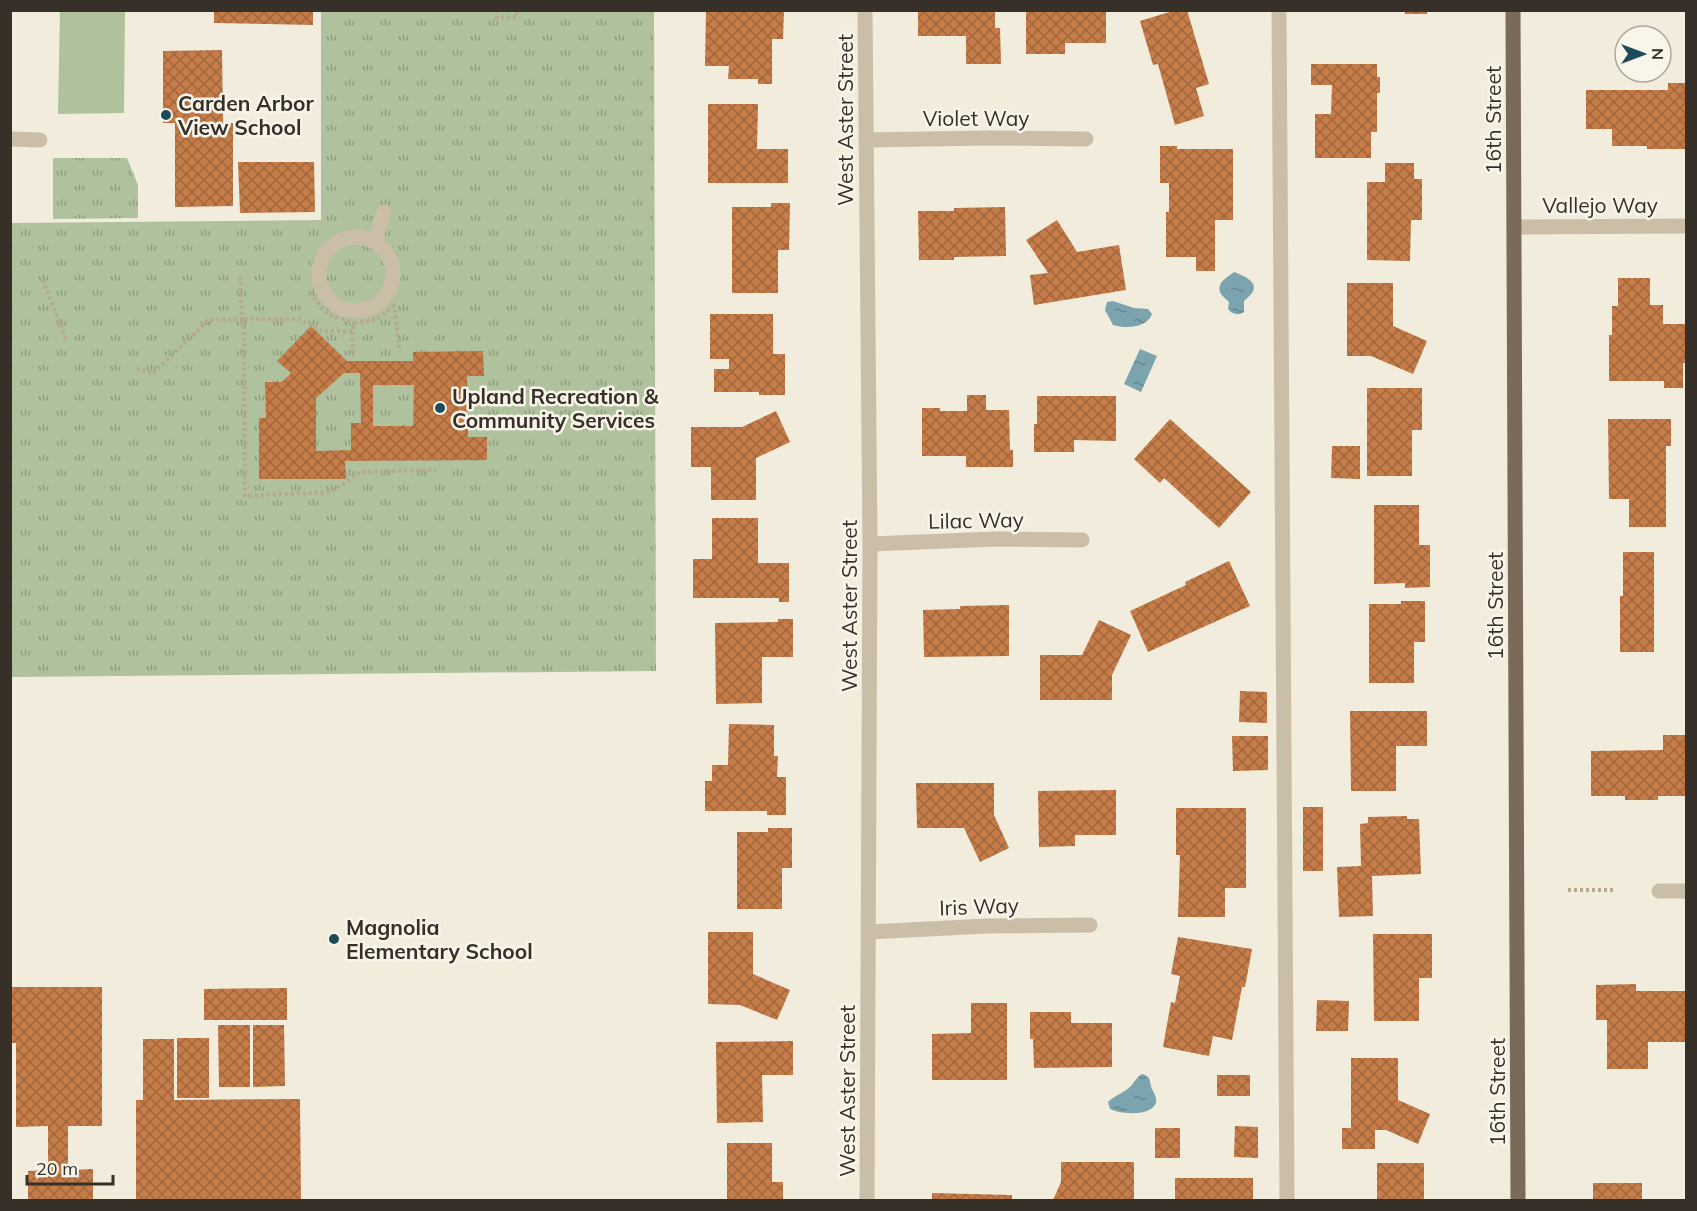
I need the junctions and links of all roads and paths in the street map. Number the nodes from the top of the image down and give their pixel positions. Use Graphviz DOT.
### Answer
graph roads {
  1 [pos="497,10"];
  2 [pos="517,10"];
  3 [pos="865,10"];
  4 [pos="1279,10"];
  5 [pos="1513,10"];
  6 [pos="10,139"];
  7 [pos="1086,139"];
  8 [pos="40,140"];
  9 [pos="866,140"];
  10 [pos="384,212"];
  11 [pos="1686,226"];
  12 [pos="1514,227"];
  13 [pos="375,242"];
  14 [pos="240,274"];
  15 [pos="43,280"];
  16 [pos="310,293"];
  17 [pos="242,319"];
  18 [pos="355,323"];
  19 [pos="352,331"];
  20 [pos="67,342"];
  21 [pos="400,352"];
  22 [pos="353,353"];
  23 [pos="137,368"];
  24 [pos="436,470"];
  25 [pos="1082,540"];
  26 [pos="870,544"];
  27 [pos="1568,890"];
  28 [pos="1615,890"];
  29 [pos="1659,891"];
  30 [pos="1686,891"];
  31 [pos="1090,925"];
  32 [pos="869,932"];
  33 [pos="867,1200"];
  34 [pos="1287,1200"];
  35 [pos="1518,1200"];
  1 -- 2 [label="path"];
  3 -- 9 [label="street, West Aster Street"];
  4 -- 34 [label="street"];
  5 -- 12 [label="main road, 16th Street"];
  6 -- 8 [label="street"];
  7 -- 9 [label="street, Violet Way"];
  9 -- 26 [label="street, West Aster Street"];
  10 -- 13 [label="street"];
  11 -- 12 [label="street, Vallejo Way"];
  12 -- 35 [label="main road, 16th Street"];
  13 -- 13 [label="street"];
  14 -- 17 [label="path"];
  15 -- 20 [label="path"];
  16 -- 18 [label="path"];
  17 -- 19 [label="path"];
  17 -- 23 [label="path"];
  17 -- 24 [label="path"];
  18 -- 19 [label="path"];
  18 -- 21 [label="path"];
  19 -- 22 [label="path"];
  25 -- 26 [label="street, Lilac Way"];
  26 -- 32 [label="street, West Aster Street"];
  27 -- 28 [label="path"];
  29 -- 30 [label="street"];
  31 -- 32 [label="street, Iris Way"];
  32 -- 33 [label="street, West Aster Street"];
}
